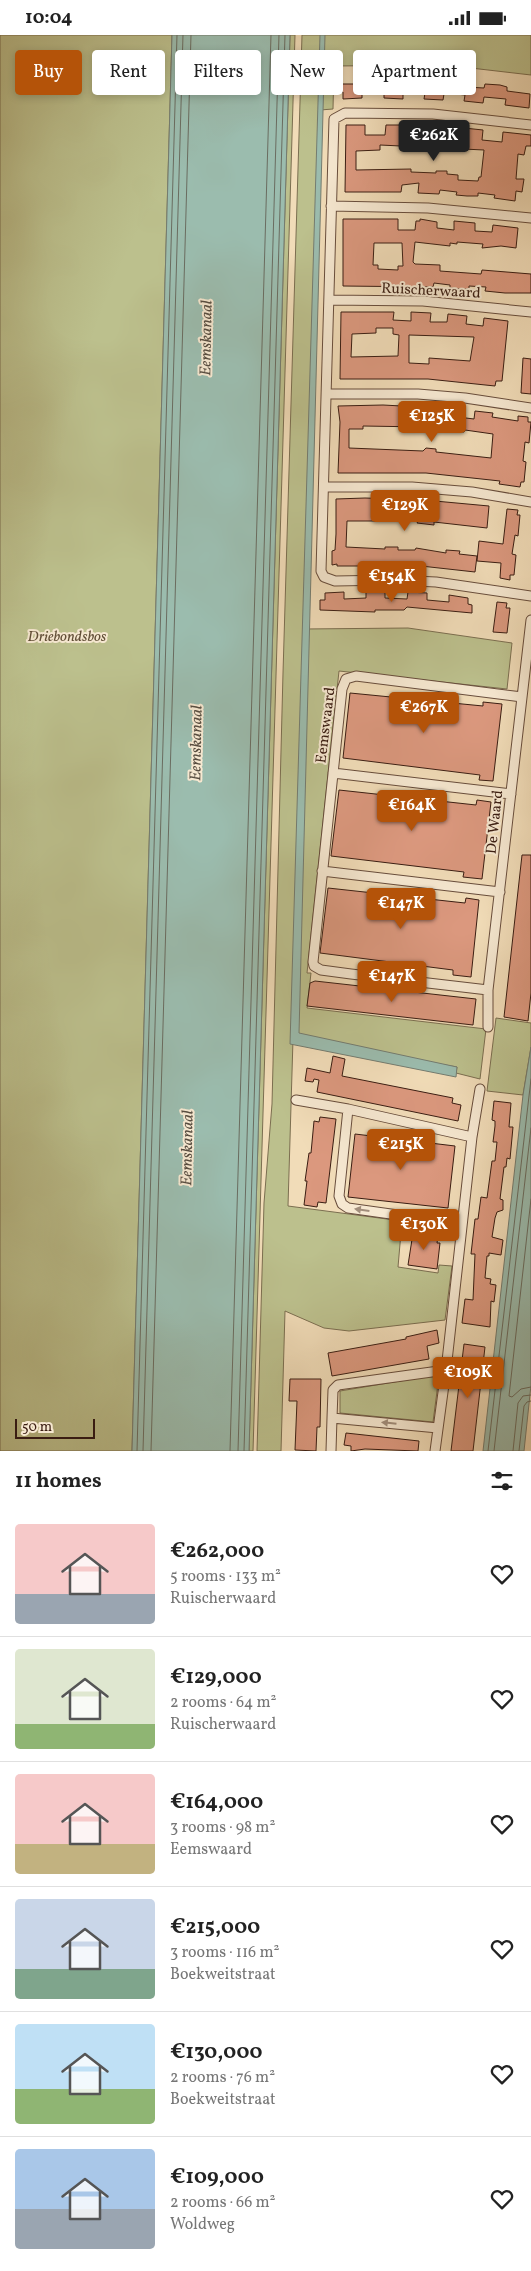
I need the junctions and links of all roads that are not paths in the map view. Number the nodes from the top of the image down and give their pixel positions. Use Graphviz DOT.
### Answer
graph roads {
  1 [pos="531,125"];
  2 [pos="332,206"];
  3 [pos="531,218"];
  4 [pos="329,300"];
  5 [pos="531,313"];
  6 [pos="327,394"];
  7 [pos="531,408"];
  8 [pos="324,487"];
  9 [pos="531,502"];
  10 [pos="531,596"];
  11 [pos="531,620"];
  12 [pos="522,697"];
  13 [pos="332,773"];
  14 [pos="511,794"];
  15 [pos="322,871"];
  16 [pos="500,892"];
  17 [pos="488,990"];
  18 [pos="488,1027"];
  19 [pos="480,1089"];
  20 [pos="296,1100"];
  21 [pos="348,1109"];
  22 [pos="472,1137"];
  23 [pos="462,1224"];
  24 [pos="446,1370"];
  25 [pos="332,1417"];
  26 [pos="438,1428"];
  27 [pos="331,1451"];
  28 [pos="435,1451"];
  1 -- 2 [label="street"];
  2 -- 3 [label="street"];
  2 -- 4 [label="street"];
  4 -- 5 [label="street, Ruischerwaard"];
  4 -- 6 [label="street"];
  6 -- 7 [label="street"];
  6 -- 8 [label="street"];
  8 -- 9 [label="street"];
  8 -- 10 [label="street"];
  11 -- 12 [label="street, De Waard"];
  12 -- 13 [label="street, Eemswaard"];
  12 -- 14 [label="street, De Waard"];
  13 -- 14 [label="street, Eemswaard"];
  13 -- 15 [label="street, Eemswaard"];
  14 -- 16 [label="street, De Waard"];
  15 -- 16 [label="street"];
  15 -- 17 [label="street, Eemswaard"];
  16 -- 17 [label="street, De Waard"];
  17 -- 18 [label="street, De Waard"];
  19 -- 22 [label="street"];
  20 -- 21 [label="street"];
  21 -- 22 [label="street"];
  23 -- 21 [label="street, one-way"];
  22 -- 23 [label="street"];
  23 -- 24 [label="street"];
  24 -- 25 [label="street"];
  24 -- 26 [label="street"];
  26 -- 25 [label="street, one-way"];
  25 -- 27 [label="street"];
  26 -- 28 [label="street"];
}
